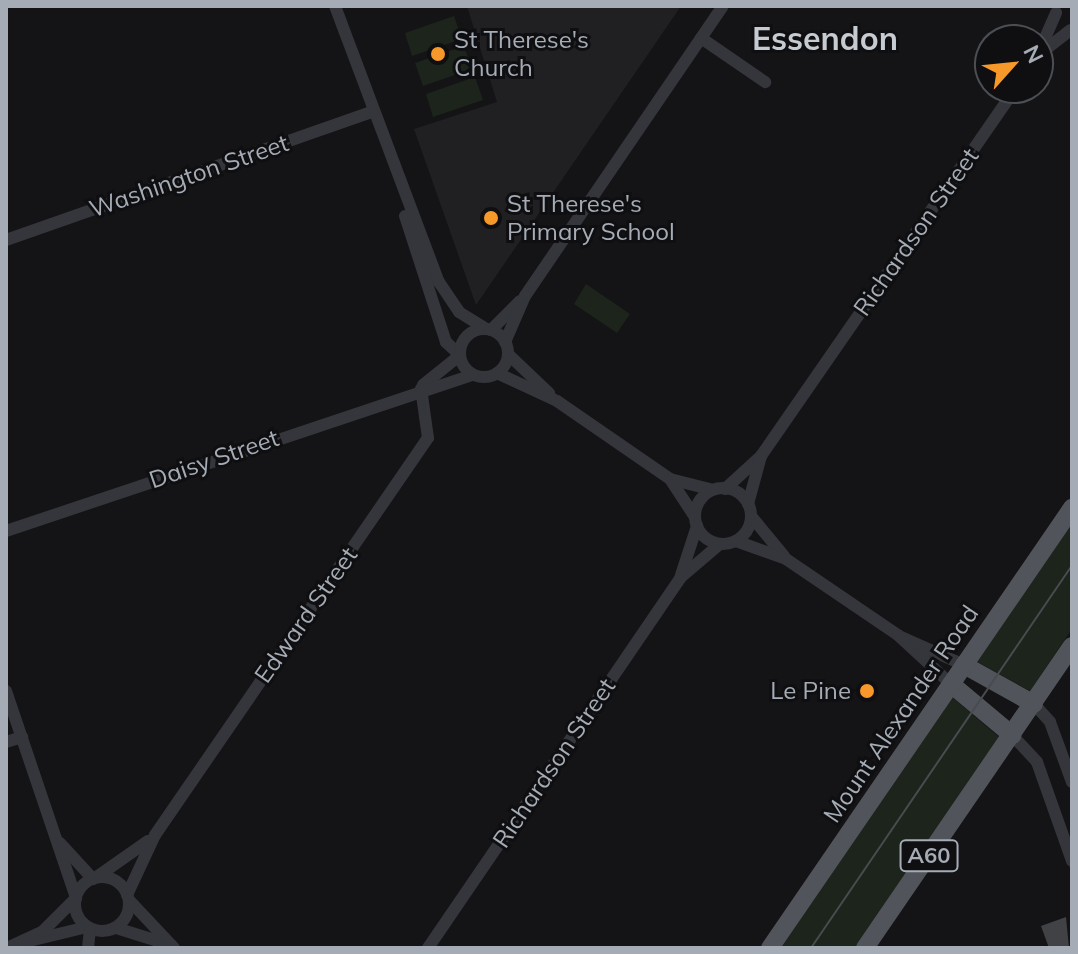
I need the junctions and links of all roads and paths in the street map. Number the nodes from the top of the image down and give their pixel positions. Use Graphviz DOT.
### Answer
graph roads {
  1 [pos="335,6"];
  2 [pos="723,6"];
  3 [pos="1055,10"];
  4 [pos="1071,30"];
  5 [pos="701,38"];
  6 [pos="1054,43"];
  7 [pos="765,82"];
  8 [pos="1005,104"];
  9 [pos="372,112"];
  10 [pos="395,178"];
  11 [pos="6,240"];
  12 [pos="525,296"];
  13 [pos="488,329"];
  14 [pos="506,348"];
  15 [pos="459,355"];
  16 [pos="497,373"];
  17 [pos="473,375"];
  18 [pos="421,388"];
  19 [pos="557,401"];
  20 [pos="761,456"];
  21 [pos="670,479"];
  22 [pos="719,489"];
  23 [pos="1072,508"];
  24 [pos="749,510"];
  25 [pos="696,521"];
  26 [pos="7,531"];
  27 [pos="736,541"];
  28 [pos="720,544"];
  29 [pos="786,559"];
  30 [pos="680,578"];
  31 [pos="898,635"];
  32 [pos="1072,646"];
  33 [pos="964,665"];
  34 [pos="951,684"];
  35 [pos="6,691"];
  36 [pos="1034,704"];
  37 [pos="1012,735"];
  38 [pos="22,737"];
  39 [pos="6,742"];
  40 [pos="1072,782"];
  41 [pos="155,835"];
  42 [pos="58,840"];
  43 [pos="1072,861"];
  44 [pos="94,878"];
  45 [pos="75,898"];
  46 [pos="128,898"];
  47 [pos="88,928"];
  48 [pos="116,928"];
  49 [pos="21,943"];
  50 [pos="173,947"];
  51 [pos="7,948"];
  52 [pos="88,948"];
  53 [pos="428,948"];
  54 [pos="770,948"];
  55 [pos="865,948"];
  1 -- 9 [label="street"];
  2 -- 5 [label="street"];
  3 -- 4 [label="street"];
  4 -- 6 [label="street"];
  5 -- 7 [label="street"];
  5 -- 12 [label="street"];
  8 -- 20 [label="street, Richardson Street"];
  9 -- 10 [label="street"];
  9 -- 11 [label="street, Washington Street"];
  10 -- 13 [label="street"];
  10 -- 15 [label="street"];
  12 -- 13 [label="street"];
  12 -- 14 [label="street"];
  13 -- 14 [label="street"];
  13 -- 15 [label="street"];
  14 -- 16 [label="street"];
  14 -- 19 [label="street"];
  15 -- 17 [label="street"];
  15 -- 18 [label="street, Daisy Street"];
  16 -- 17 [label="street"];
  16 -- 19 [label="street"];
  17 -- 18 [label="street, Daisy Street"];
  18 -- 26 [label="street, Daisy Street"];
  18 -- 41 [label="street, Edward Street"];
  19 -- 21 [label="street"];
  20 -- 22 [label="street, Richardson Street"];
  20 -- 24 [label="street, Richardson Street"];
  21 -- 22 [label="street"];
  21 -- 25 [label="street"];
  22 -- 24 [label="street"];
  22 -- 25 [label="street, Richardson Street"];
  23 -- 33 [label="main road, Mount Alexander Road"];
  24 -- 27 [label="street, Richardson Street"];
  24 -- 29 [label="street"];
  25 -- 28 [label="street"];
  25 -- 30 [label="street, Richardson Street"];
  27 -- 28 [label="street"];
  27 -- 29 [label="street"];
  28 -- 30 [label="street, Richardson Street"];
  29 -- 31 [label="street"];
  30 -- 53 [label="street, Richardson Street"];
  31 -- 33 [label="street"];
  31 -- 34 [label="street"];
  32 -- 36 [label="main road, A60"];
  33 -- 34 [label="main road, Mount Alexander Road"];
  33 -- 36 [label="main road"];
  34 -- 37 [label="main road"];
  34 -- 54 [label="main road, Mount Alexander Road"];
  35 -- 38 [label="street"];
  36 -- 37 [label="main road, A60"];
  36 -- 40 [label="street"];
  37 -- 43 [label="street"];
  37 -- 55 [label="main road, A60"];
  38 -- 39 [label="street"];
  38 -- 42 [label="street"];
  41 -- 44 [label="street, Edward Street"];
  41 -- 46 [label="street, Edward Street"];
  42 -- 44 [label="street"];
  42 -- 45 [label="street"];
  44 -- 45 [label="street"];
  44 -- 46 [label="street"];
  45 -- 47 [label="street"];
  45 -- 49 [label="street"];
  46 -- 48 [label="street"];
  46 -- 50 [label="street"];
  47 -- 48 [label="street"];
  47 -- 49 [label="street"];
  47 -- 52 [label="street"];
  48 -- 50 [label="street"];
  49 -- 51 [label="street"];
}
